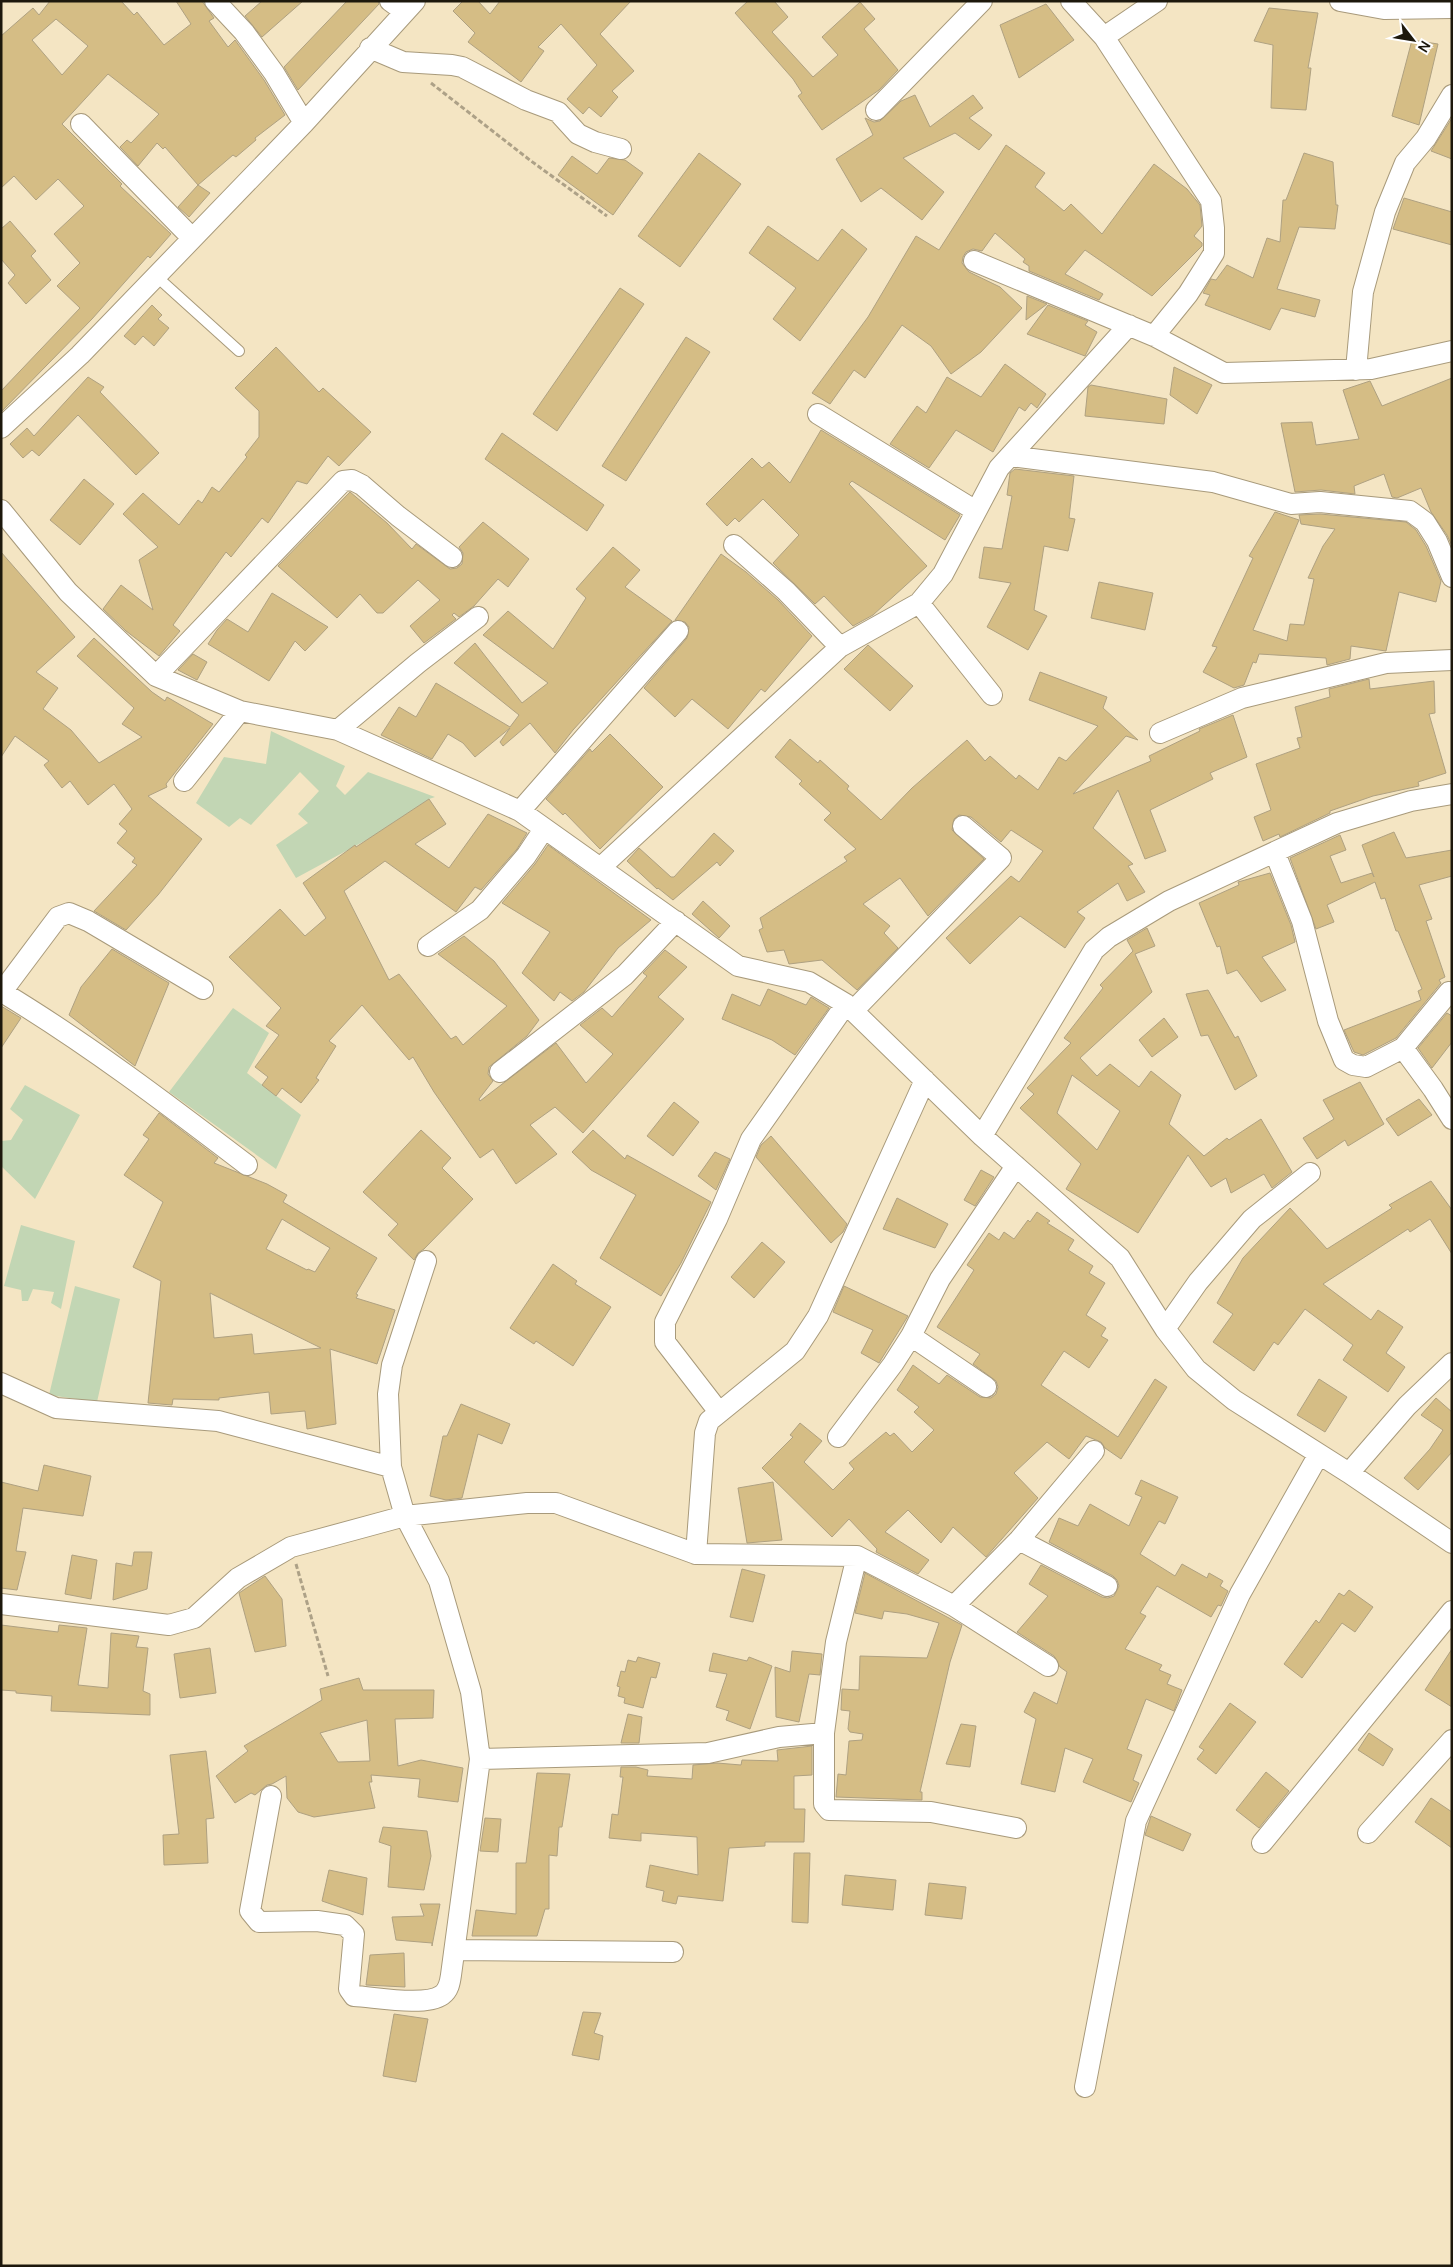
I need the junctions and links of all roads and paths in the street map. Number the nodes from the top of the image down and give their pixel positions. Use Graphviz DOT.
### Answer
graph roads {
  1 [pos="215,1"];
  2 [pos="982,1"];
  3 [pos="1071,1"];
  4 [pos="1157,1"];
  5 [pos="1340,1"];
  6 [pos="404,5"];
  7 [pos="1452,8"];
  8 [pos="1104,37"];
  9 [pos="370,48"];
  10 [pos="403,62"];
  11 [pos="1452,95"];
  12 [pos="876,110"];
  13 [pos="304,123"];
  14 [pos="81,124"];
  15 [pos="621,149"];
  16 [pos="607,216"];
  17 [pos="192,238"];
  18 [pos="974,261"];
  19 [pos="156,276"];
  20 [pos="1129,325"];
  21 [pos="1154,336"];
  22 [pos="239,351"];
  23 [pos="1452,351"];
  24 [pos="1356,370"];
  25 [pos="818,414"];
  26 [pos="1,428"];
  27 [pos="1010,456"];
  28 [pos="1,510"];
  29 [pos="976,511"];
  30 [pos="734,545"];
  31 [pos="452,557"];
  32 [pos="1452,577"];
  33 [pos="919,603"];
  34 [pos="478,617"];
  35 [pos="678,630"];
  36 [pos="840,647"];
  37 [pos="1452,660"];
  38 [pos="156,676"];
  39 [pos="992,695"];
  40 [pos="240,712"];
  41 [pos="338,730"];
  42 [pos="1160,733"];
  43 [pos="184,780"];
  44 [pos="1452,794"];
  45 [pos="520,811"];
  46 [pos="963,826"];
  47 [pos="544,829"];
  48 [pos="1275,853"];
  49 [pos="600,868"];
  50 [pos="676,921"];
  51 [pos="428,946"];
  52 [pos="203,989"];
  53 [pos="1449,992"];
  54 [pos="2,993"];
  55 [pos="849,1007"];
  56 [pos="1403,1048"];
  57 [pos="500,1072"];
  58 [pos="925,1080"];
  59 [pos="1452,1119"];
  60 [pos="982,1136"];
  61 [pos="247,1165"];
  62 [pos="1016,1166"];
  63 [pos="1310,1174"];
  64 [pos="426,1261"];
  65 [pos="1165,1329"];
  66 [pos="911,1336"];
  67 [pos="1452,1363"];
  68 [pos="1,1383"];
  69 [pos="986,1387"];
  70 [pos="719,1412"];
  71 [pos="838,1438"];
  72 [pos="1094,1451"];
  73 [pos="1319,1454"];
  74 [pos="391,1467"];
  75 [pos="1349,1473"];
  76 [pos="405,1516"];
  77 [pos="1019,1540"];
  78 [pos="1452,1543"];
  79 [pos="291,1546"];
  80 [pos="696,1554"];
  81 [pos="857,1556"];
  82 [pos="1107,1586"];
  83 [pos="1,1604"];
  84 [pos="954,1606"];
  85 [pos="1452,1611"];
  86 [pos="1048,1666"];
  87 [pos="328,1676"];
  88 [pos="824,1733"];
  89 [pos="1452,1740"];
  90 [pos="480,1759"];
  91 [pos="272,1796"];
  92 [pos="1016,1828"];
  93 [pos="1368,1833"];
  94 [pos="1262,1843"];
  95 [pos="454,1950"];
  96 [pos="673,1952"];
  97 [pos="1085,2087"];
  1 -- 13 [label="street"];
  2 -- 12 [label="street"];
  3 -- 8 [label="street"];
  4 -- 8 [label="street"];
  5 -- 7 [label="street"];
  6 -- 9 [label="street"];
  8 -- 21 [label="street"];
  9 -- 10 [label="street"];
  9 -- 13 [label="street"];
  10 -- 15 [label="street"];
  10 -- 16 [label="path"];
  11 -- 24 [label="street"];
  13 -- 17 [label="street"];
  14 -- 17 [label="street"];
  17 -- 19 [label="street"];
  18 -- 20 [label="street"];
  19 -- 22 [label="lane"];
  19 -- 26 [label="street"];
  20 -- 21 [label="street"];
  20 -- 27 [label="street"];
  21 -- 24 [label="street"];
  23 -- 24 [label="street"];
  25 -- 29 [label="street"];
  27 -- 29 [label="street"];
  27 -- 32 [label="street"];
  28 -- 38 [label="street"];
  29 -- 33 [label="street"];
  30 -- 36 [label="street"];
  31 -- 38 [label="street"];
  33 -- 36 [label="street"];
  33 -- 39 [label="street"];
  34 -- 41 [label="street"];
  35 -- 45 [label="street"];
  36 -- 49 [label="street"];
  37 -- 42 [label="street"];
  38 -- 40 [label="street"];
  40 -- 41 [label="street"];
  40 -- 43 [label="street"];
  41 -- 45 [label="street"];
  44 -- 48 [label="street"];
  45 -- 47 [label="street"];
  46 -- 55 [label="street"];
  47 -- 49 [label="street"];
  47 -- 51 [label="street"];
  48 -- 56 [label="street"];
  48 -- 60 [label="street"];
  49 -- 50 [label="street"];
  50 -- 55 [label="street"];
  50 -- 57 [label="street"];
  52 -- 54 [label="street"];
  53 -- 56 [label="street"];
  54 -- 61 [label="street"];
  55 -- 58 [label="street"];
  55 -- 70 [label="street"];
  56 -- 59 [label="street"];
  58 -- 60 [label="street"];
  58 -- 70 [label="street"];
  60 -- 62 [label="street"];
  62 -- 65 [label="street"];
  62 -- 66 [label="street"];
  63 -- 65 [label="street"];
  64 -- 74 [label="street"];
  65 -- 73 [label="street"];
  66 -- 69 [label="street"];
  66 -- 71 [label="street"];
  67 -- 75 [label="street"];
  68 -- 74 [label="street"];
  70 -- 80 [label="street"];
  72 -- 77 [label="street"];
  73 -- 75 [label="street"];
  73 -- 97 [label="street"];
  74 -- 76 [label="street"];
  75 -- 78 [label="street"];
  76 -- 79 [label="street"];
  76 -- 80 [label="street"];
  76 -- 90 [label="street"];
  77 -- 82 [label="street"];
  77 -- 84 [label="street"];
  79 -- 83 [label="street"];
  79 -- 87 [label="path"];
  80 -- 81 [label="street"];
  81 -- 84 [label="street"];
  81 -- 88 [label="street"];
  84 -- 86 [label="street"];
  85 -- 94 [label="street"];
  88 -- 90 [label="street"];
  88 -- 92 [label="street"];
  89 -- 93 [label="street"];
  90 -- 95 [label="street"];
  91 -- 95 [label="street"];
  95 -- 96 [label="street"];
}
